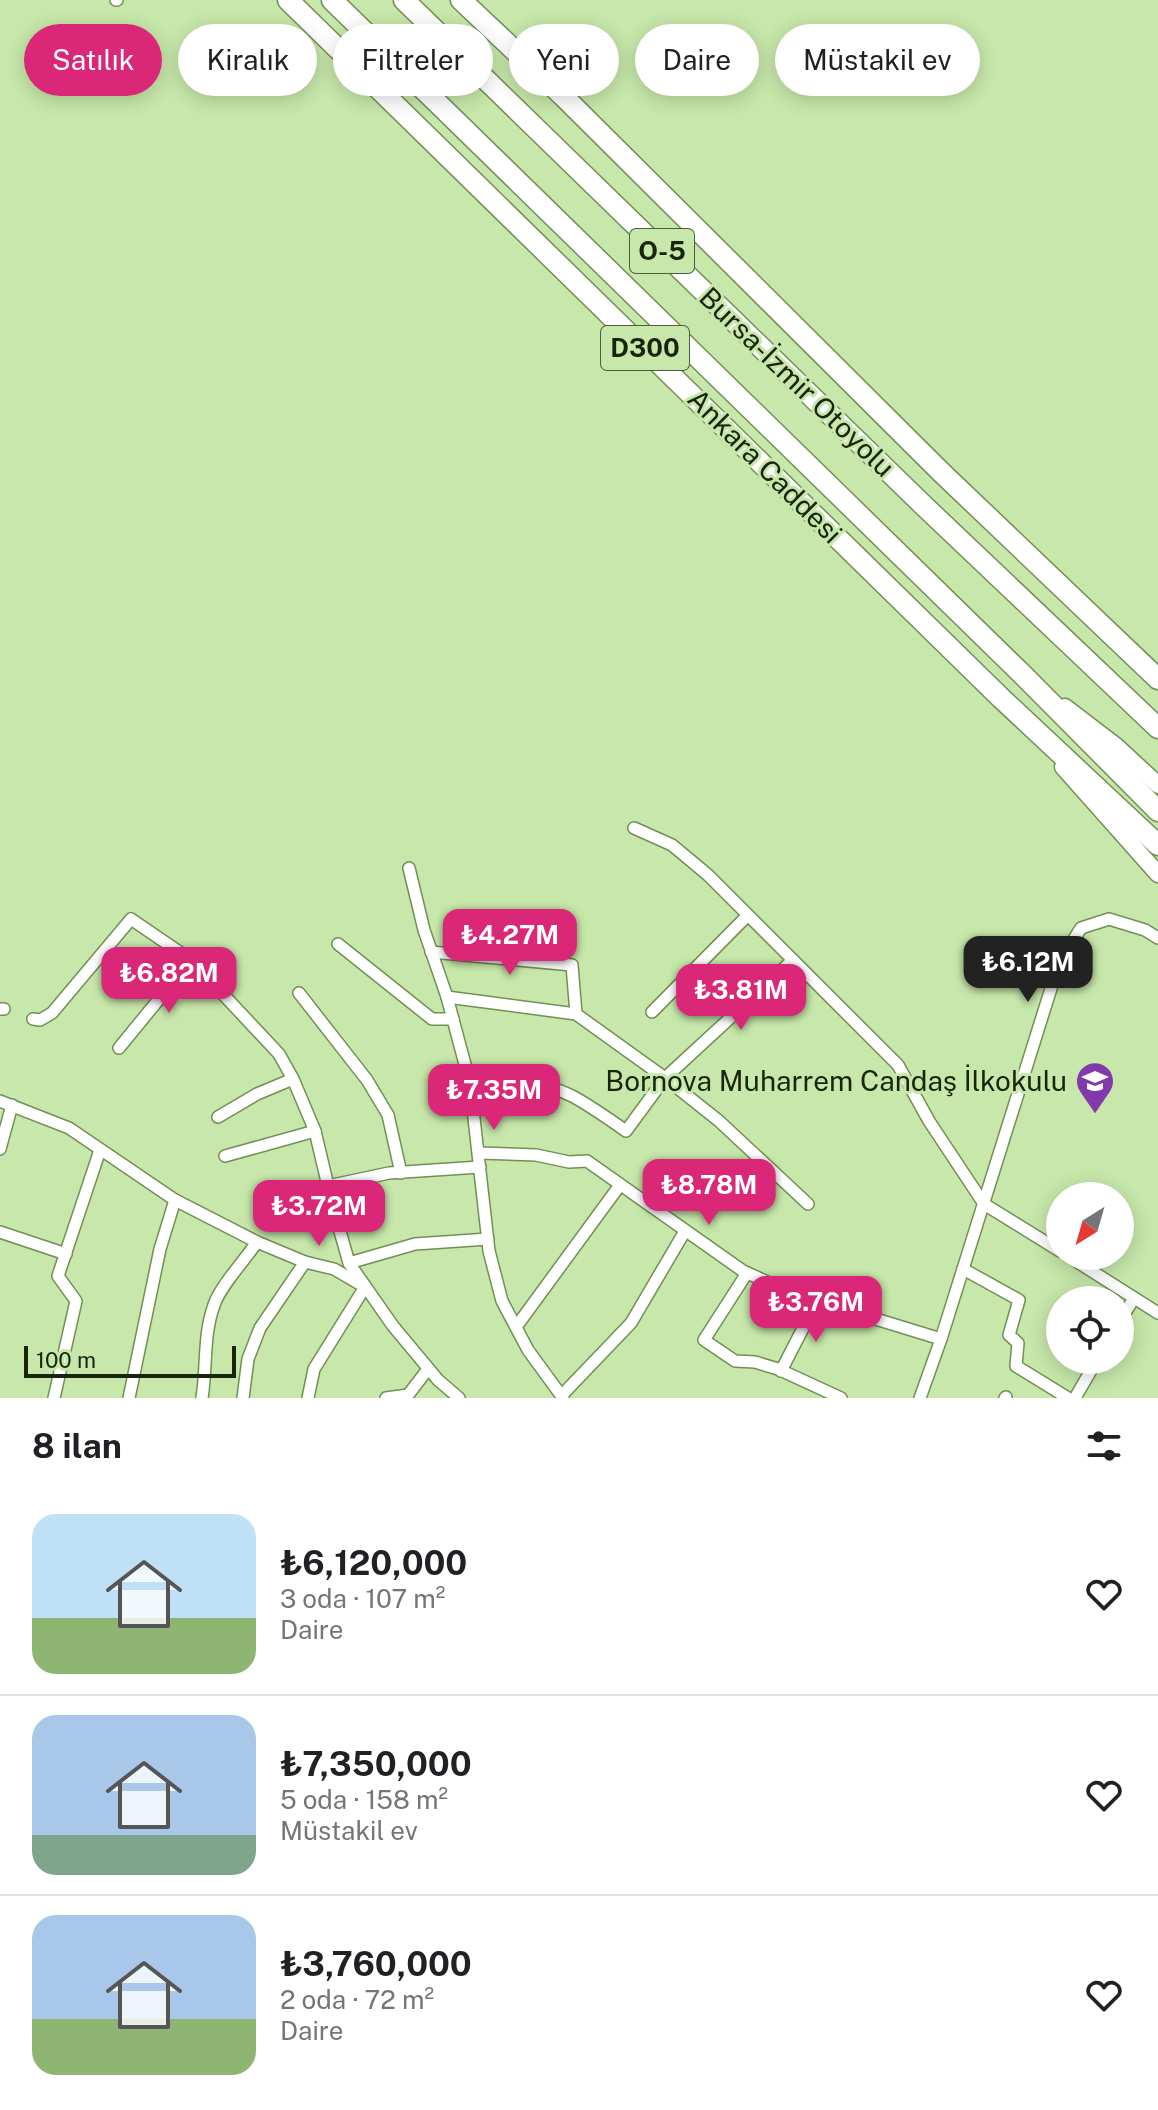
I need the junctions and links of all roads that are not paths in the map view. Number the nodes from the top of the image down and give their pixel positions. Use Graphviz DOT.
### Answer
graph roads {
  1 [pos="288,0"];
  2 [pos="332,0"];
  3 [pos="404,0"];
  4 [pos="461,0"];
  5 [pos="1023,675"];
  6 [pos="1158,679"];
  7 [pos="1001,698"];
  8 [pos="1158,728"];
  9 [pos="1158,785"];
  10 [pos="1158,811"];
  11 [pos="634,828"];
  12 [pos="1158,845"];
  13 [pos="409,868"];
  14 [pos="1158,874"];
  15 [pos="748,915"];
  16 [pos="1158,938"];
  17 [pos="338,944"];
  18 [pos="431,952"];
  19 [pos="191,960"];
  20 [pos="793,960"];
  21 [pos="299,993"];
  22 [pos="447,997"];
  23 [pos="652,1012"];
  24 [pos="576,1014"];
  25 [pos="33,1019"];
  26 [pos="453,1019"];
  27 [pos="119,1048"];
  28 [pos="665,1078"];
  29 [pos="293,1079"];
  30 [pos="470,1083"];
  31 [pos="6,1103"];
  32 [pos="218,1117"];
  33 [pos="315,1131"];
  34 [pos="0,1149"];
  35 [pos="100,1150"];
  36 [pos="479,1153"];
  37 [pos="225,1156"];
  38 [pos="480,1167"];
  39 [pos="401,1173"];
  40 [pos="620,1185"];
  41 [pos="328,1186"];
  42 [pos="175,1200"];
  43 [pos="808,1204"];
  44 [pos="984,1204"];
  45 [pos="685,1231"];
  46 [pos="0,1232"];
  47 [pos="488,1239"];
  48 [pos="257,1242"];
  49 [pos="1046,1242"];
  50 [pos="66,1254"];
  51 [pos="305,1262"];
  52 [pos="349,1263"];
  53 [pos="963,1269"];
  54 [pos="1090,1270"];
  55 [pos="747,1273"];
  56 [pos="1115,1286"];
  57 [pos="365,1287"];
  58 [pos="1134,1298"];
  59 [pos="817,1301"];
  60 [pos="1158,1313"];
  61 [pos="516,1327"];
  62 [pos="941,1339"];
  63 [pos="428,1369"];
  64 [pos="781,1371"];
  65 [pos="1089,1374"];
  66 [pos="562,1397"];
  67 [pos="54,1398"];
  68 [pos="129,1398"];
  69 [pos="202,1398"];
  70 [pos="243,1398"];
  71 [pos="308,1398"];
  72 [pos="386,1398"];
  73 [pos="459,1398"];
  74 [pos="841,1398"];
  75 [pos="920,1398"];
  76 [pos="1068,1398"];
  77 [pos="1075,1398"];
  1 -- 7 [label="highway, Ankara Caddesi / D300"];
  2 -- 5 [label="highway, Ankara Caddesi / D300"];
  3 -- 8 [label="highway, Bursa-İzmir Otoyolu / O-5"];
  4 -- 6 [label="highway, Bursa-İzmir Otoyolu / O-5"];
  5 -- 9 [label="main road, Ankara Caddesi"];
  5 -- 10 [label="highway, Ankara Caddesi / D300"];
  7 -- 12 [label="highway, Ankara Caddesi / D300"];
  7 -- 14 [label="main road, Ankara Caddesi"];
  11 -- 15 [label="street"];
  13 -- 18 [label="street"];
  15 -- 20 [label="street"];
  15 -- 23 [label="street"];
  16 -- 44 [label="street"];
  17 -- 26 [label="street"];
  18 -- 22 [label="street"];
  18 -- 24 [label="street"];
  19 -- 25 [label="street"];
  19 -- 27 [label="street"];
  19 -- 29 [label="street"];
  20 -- 28 [label="street"];
  20 -- 44 [label="street"];
  21 -- 39 [label="street"];
  22 -- 24 [label="street"];
  22 -- 26 [label="street"];
  24 -- 28 [label="street"];
  26 -- 30 [label="street"];
  28 -- 30 [label="street"];
  28 -- 43 [label="street"];
  29 -- 32 [label="street"];
  29 -- 33 [label="street"];
  30 -- 36 [label="street"];
  31 -- 34 [label="street"];
  31 -- 35 [label="street"];
  33 -- 37 [label="street"];
  33 -- 41 [label="street"];
  35 -- 42 [label="street"];
  35 -- 50 [label="street"];
  36 -- 38 [label="street"];
  36 -- 40 [label="street"];
  38 -- 39 [label="street"];
  38 -- 47 [label="street"];
  39 -- 41 [label="street"];
  40 -- 45 [label="street"];
  40 -- 61 [label="street"];
  41 -- 52 [label="street"];
  42 -- 48 [label="street"];
  42 -- 68 [label="street"];
  44 -- 49 [label="street"];
  44 -- 53 [label="street"];
  45 -- 55 [label="street"];
  45 -- 66 [label="street"];
  46 -- 50 [label="street"];
  47 -- 52 [label="street"];
  47 -- 61 [label="street"];
  48 -- 51 [label="street"];
  48 -- 69 [label="street"];
  50 -- 67 [label="street"];
  51 -- 57 [label="street"];
  51 -- 70 [label="street"];
  52 -- 57 [label="street"];
  53 -- 62 [label="street"];
  53 -- 76 [label="street"];
  54 -- 56 [label="street"];
  55 -- 59 [label="street"];
  55 -- 64 [label="street"];
  57 -- 63 [label="street"];
  57 -- 71 [label="street"];
  58 -- 60 [label="street"];
  59 -- 62 [label="street"];
  59 -- 64 [label="street"];
  61 -- 66 [label="street"];
  62 -- 75 [label="street"];
  63 -- 72 [label="street"];
  63 -- 73 [label="street"];
  64 -- 74 [label="street"];
  65 -- 77 [label="street"];
}
